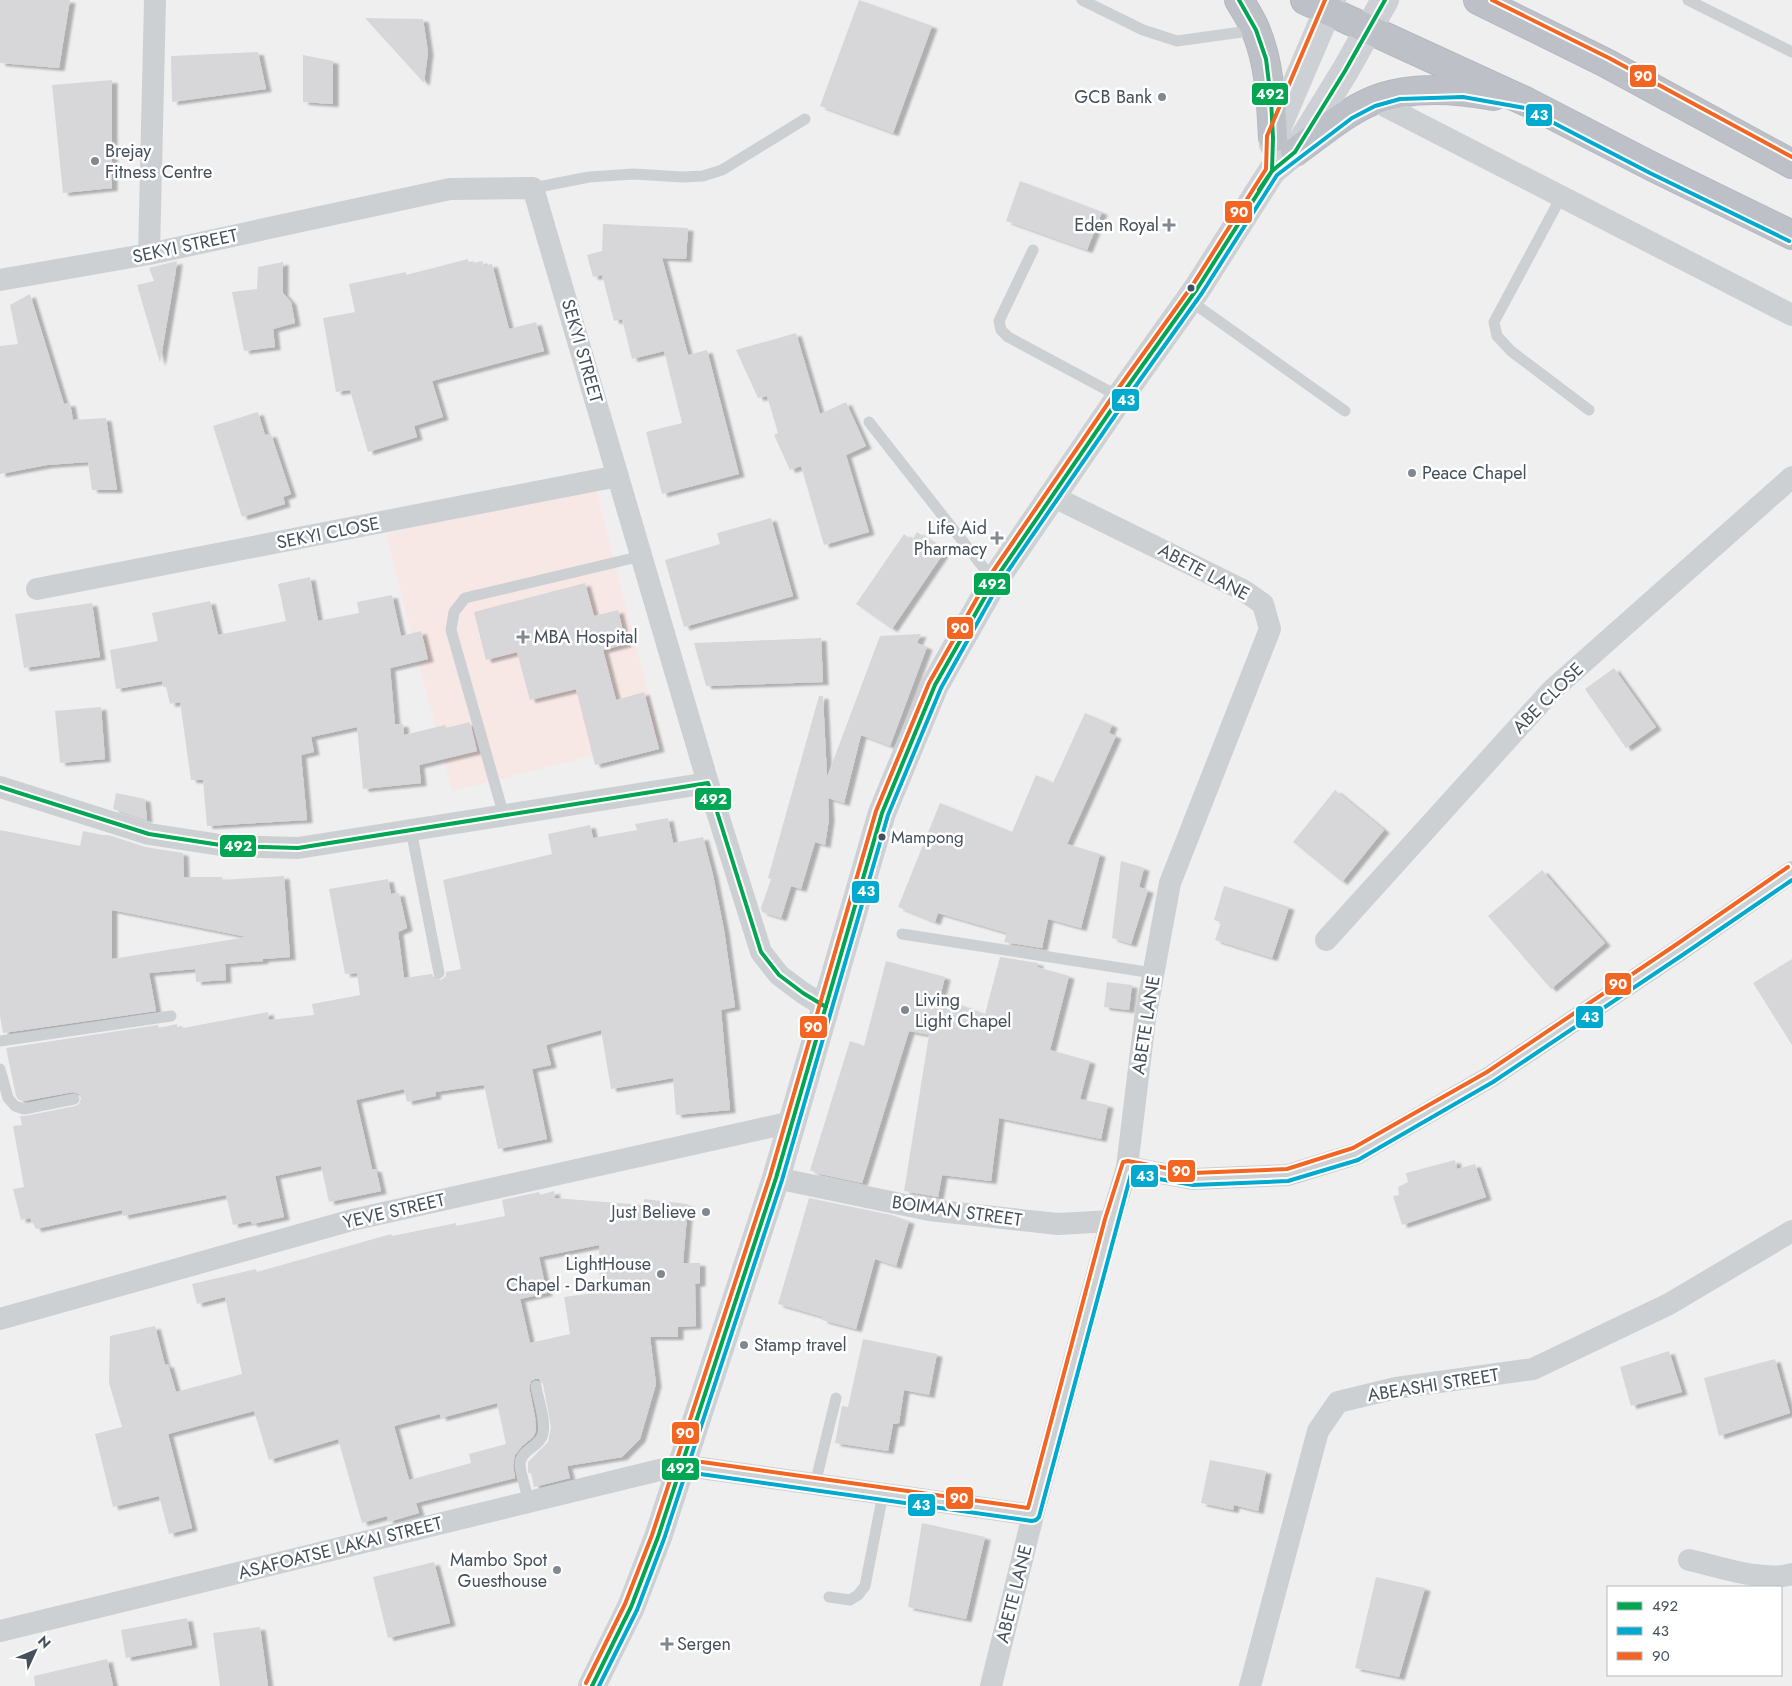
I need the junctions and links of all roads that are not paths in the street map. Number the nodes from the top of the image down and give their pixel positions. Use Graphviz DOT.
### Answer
graph roads {
  1 [pos="155,0"];
  2 [pos="1082,0"];
  3 [pos="1239,0"];
  4 [pos="1385,0"];
  5 [pos="1478,0"];
  6 [pos="1688,0"];
  7 [pos="1321,3"];
  8 [pos="1369,29"];
  9 [pos="1256,30"];
  10 [pos="1792,52"];
  11 [pos="1373,100"];
  12 [pos="1528,102"];
  13 [pos="805,119"];
  14 [pos="1284,145"];
  15 [pos="1792,164"];
  16 [pos="534,188"];
  17 [pos="1561,197"];
  18 [pos="1792,235"];
  19 [pos="1033,250"];
  20 [pos="149,254"];
  21 [pos="0,280"];
  22 [pos="1189,300"];
  23 [pos="1792,316"];
  24 [pos="1120,397"];
  25 [pos="1589,410"];
  26 [pos="1345,411"];
  27 [pos="869,422"];
  28 [pos="618,476"];
  29 [pos="1792,478"];
  30 [pos="1052,496"];
  31 [pos="642,556"];
  32 [pos="994,581"];
  33 [pos="37,589"];
  34 [pos="708,783"];
  35 [pos="0,787"];
  36 [pos="504,816"];
  37 [pos="411,830"];
  38 [pos="1792,872"];
  39 [pos="902,934"];
  40 [pos="1326,940"];
  41 [pos="439,973"];
  42 [pos="1153,973"];
  43 [pos="826,1006"];
  44 [pos="171,1016"];
  45 [pos="0,1041"];
  46 [pos="0,1069"];
  47 [pos="74,1099"];
  48 [pos="792,1122"];
  49 [pos="1126,1167"];
  50 [pos="776,1178"];
  51 [pos="1110,1221"];
  52 [pos="1792,1231"];
  53 [pos="0,1319"];
  54 [pos="536,1386"];
  55 [pos="836,1398"];
  56 [pos="680,1465"];
  57 [pos="815,1484"];
  58 [pos="883,1494"];
  59 [pos="529,1502"];
  60 [pos="1033,1516"];
  61 [pos="1689,1560"];
  62 [pos="1792,1574"];
  63 [pos="829,1597"];
  64 [pos="0,1631"];
  65 [pos="592,1686"];
  66 [pos="991,1686"];
  67 [pos="1250,1686"];
  1 -- 20 [label="street"];
  2 -- 9 [label="lane"];
  3 -- 9 [label="highway"];
  4 -- 8 [label="street"];
  5 -- 15 [label="highway"];
  6 -- 10 [label="lane"];
  7 -- 8 [label="highway"];
  7 -- 14 [label="street"];
  8 -- 12 [label="highway"];
  8 -- 14 [label="street"];
  9 -- 14 [label="highway"];
  11 -- 12 [label="highway"];
  11 -- 14 [label="highway"];
  11 -- 17 [label="street"];
  12 -- 18 [label="highway"];
  13 -- 16 [label="lane"];
  14 -- 22 [label="street"];
  16 -- 20 [label="street, SEKYI STREET"];
  16 -- 28 [label="street, SEKYI STREET"];
  17 -- 23 [label="street"];
  17 -- 25 [label="lane"];
  19 -- 24 [label="lane"];
  20 -- 21 [label="street, SEKYI STREET"];
  22 -- 24 [label="street"];
  22 -- 26 [label="lane"];
  24 -- 30 [label="street"];
  27 -- 32 [label="lane"];
  28 -- 31 [label="street, SEKYI STREET"];
  28 -- 33 [label="street, SEKYI CLOSE"];
  29 -- 40 [label="street, ABE CLOSE"];
  30 -- 32 [label="street"];
  30 -- 42 [label="street, ABETE LANE"];
  31 -- 34 [label="street, SEKYI STREET"];
  31 -- 36 [label="lane"];
  32 -- 43 [label="street"];
  34 -- 36 [label="street"];
  34 -- 43 [label="street, SEKYI STREET"];
  35 -- 37 [label="street"];
  36 -- 37 [label="street"];
  37 -- 41 [label="lane"];
  38 -- 49 [label="street"];
  39 -- 42 [label="lane"];
  42 -- 49 [label="street, ABETE LANE"];
  43 -- 48 [label="street"];
  44 -- 45 [label="lane"];
  46 -- 47 [label="lane"];
  48 -- 50 [label="street"];
  48 -- 53 [label="street, YEVE STREET"];
  49 -- 51 [label="street, ABETE LANE"];
  50 -- 51 [label="street, BOIMAN STREET"];
  50 -- 56 [label="street"];
  51 -- 60 [label="street, ABETE LANE"];
  52 -- 67 [label="street, ABEASHI STREET"];
  54 -- 59 [label="lane"];
  55 -- 57 [label="lane"];
  56 -- 57 [label="street"];
  56 -- 59 [label="street, ASAFOATSE LAKAI STREET"];
  56 -- 65 [label="street"];
  57 -- 58 [label="street"];
  58 -- 60 [label="street"];
  58 -- 63 [label="lane"];
  59 -- 64 [label="street, ASAFOATSE LAKAI STREET"];
  60 -- 66 [label="street, ABETE LANE"];
  61 -- 62 [label="street"];
}
